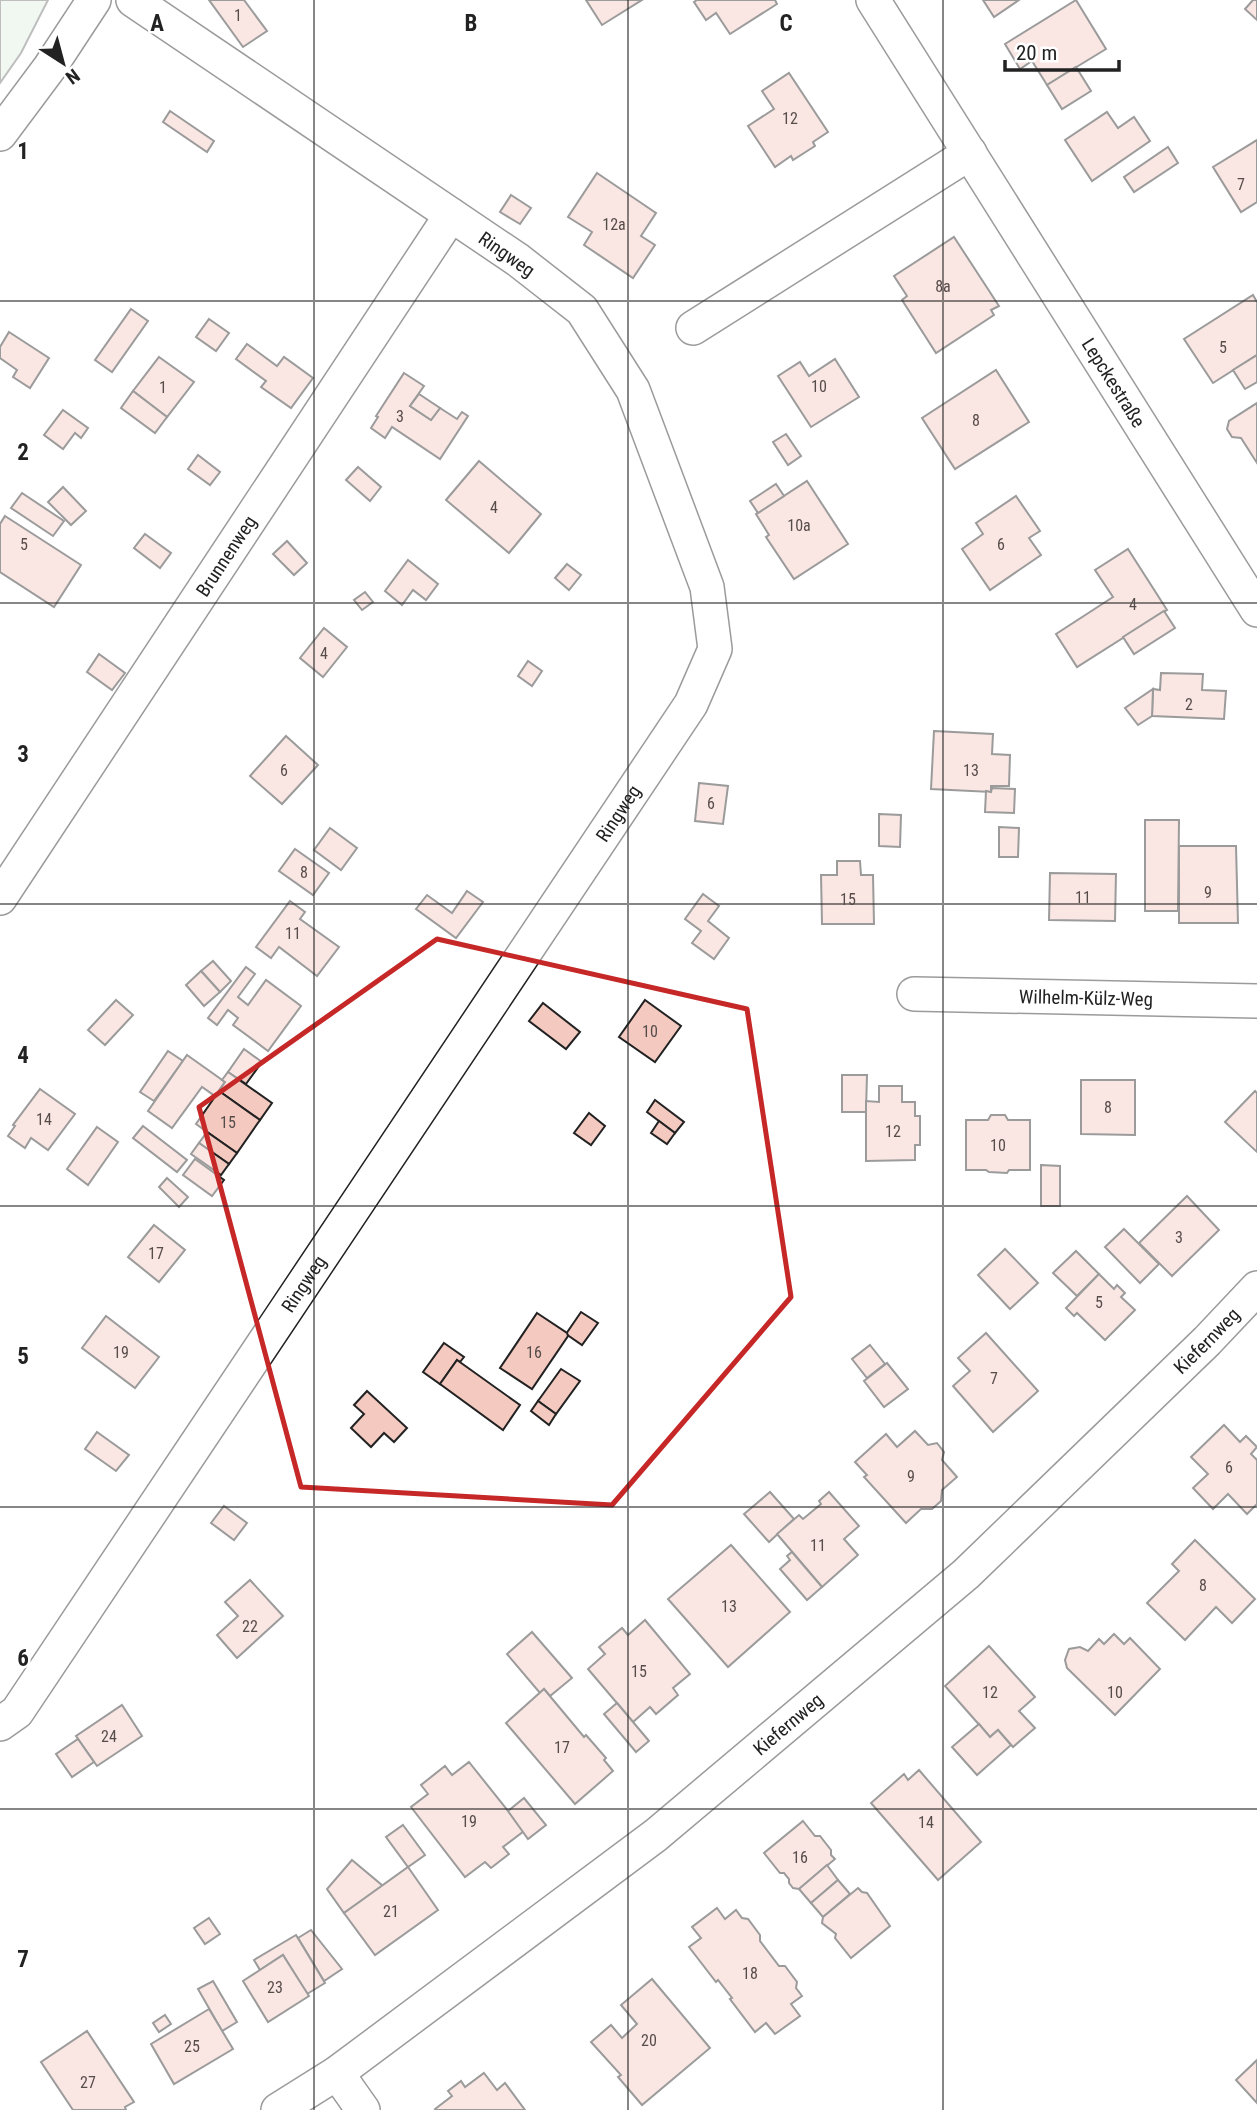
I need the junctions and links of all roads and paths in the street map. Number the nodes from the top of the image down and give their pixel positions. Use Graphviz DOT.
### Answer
graph roads {
  1 [pos="94,0"];
  2 [pos="133,0"];
  3 [pos="873,0"];
  4 [pos="0,134"];
  5 [pos="970,153"];
  6 [pos="452,215"];
  7 [pos="694,328"];
  8 [pos="1257,610"];
  9 [pos="0,898"];
  10 [pos="914,995"];
  11 [pos="1257,1001"];
  12 [pos="1257,1288"];
  13 [pos="0,1724"];
  14 [pos="337,2073"];
  15 [pos="278,2110"];
  16 [pos="363,2110"];
  1 -- 4 [label="street"];
  2 -- 6 [label="street, Ringweg"];
  3 -- 5 [label="street, Lepckestraße"];
  5 -- 7 [label="street"];
  5 -- 8 [label="street, Lepckestraße"];
  6 -- 9 [label="street, Brunnenweg"];
  6 -- 13 [label="street, Ringweg"];
  10 -- 11 [label="street, Wilhelm-Külz-Weg"];
  12 -- 14 [label="street, Kiefernweg"];
  14 -- 15 [label="street, Kiefernweg"];
  14 -- 16 [label="street"];
}
